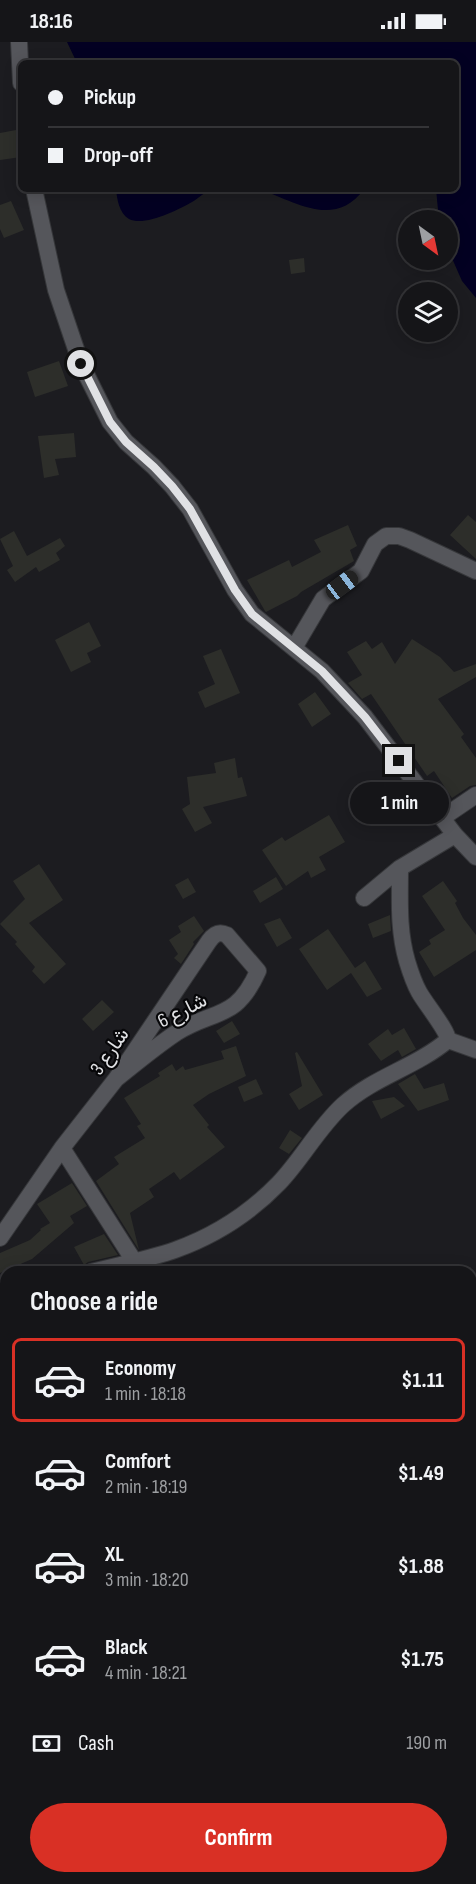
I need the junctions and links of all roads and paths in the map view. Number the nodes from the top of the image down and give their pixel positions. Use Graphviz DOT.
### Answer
graph roads {
  1 [pos="19,42"];
  2 [pos="20,60"];
  3 [pos="35,192"];
  4 [pos="476,571"];
  5 [pos="294,648"];
  6 [pos="476,795"];
  7 [pos="442,818"];
  8 [pos="455,835"];
  9 [pos="476,857"];
  10 [pos="400,868"];
  11 [pos="364,898"];
  12 [pos="258,971"];
  13 [pos="447,1040"];
  14 [pos="476,1050"];
  15 [pos="116,1079"];
  16 [pos="62,1148"];
  17 [pos="0,1238"];
  18 [pos="140,1264"];
  1 -- 2 [label="street"];
  3 -- 5 [label="street"];
  4 -- 5 [label="street"];
  5 -- 7 [label="street"];
  6 -- 7 [label="street"];
  7 -- 8 [label="street"];
  8 -- 9 [label="street"];
  8 -- 10 [label="street"];
  10 -- 11 [label="street"];
  10 -- 13 [label="street"];
  12 -- 15 [label="street, شارع 6"];
  12 -- 15 [label="street, شارع 3"];
  13 -- 14 [label="street"];
  13 -- 18 [label="street"];
  15 -- 16 [label="street, شارع 3"];
  16 -- 17 [label="street, شارع 3"];
  16 -- 18 [label="street"];
}
